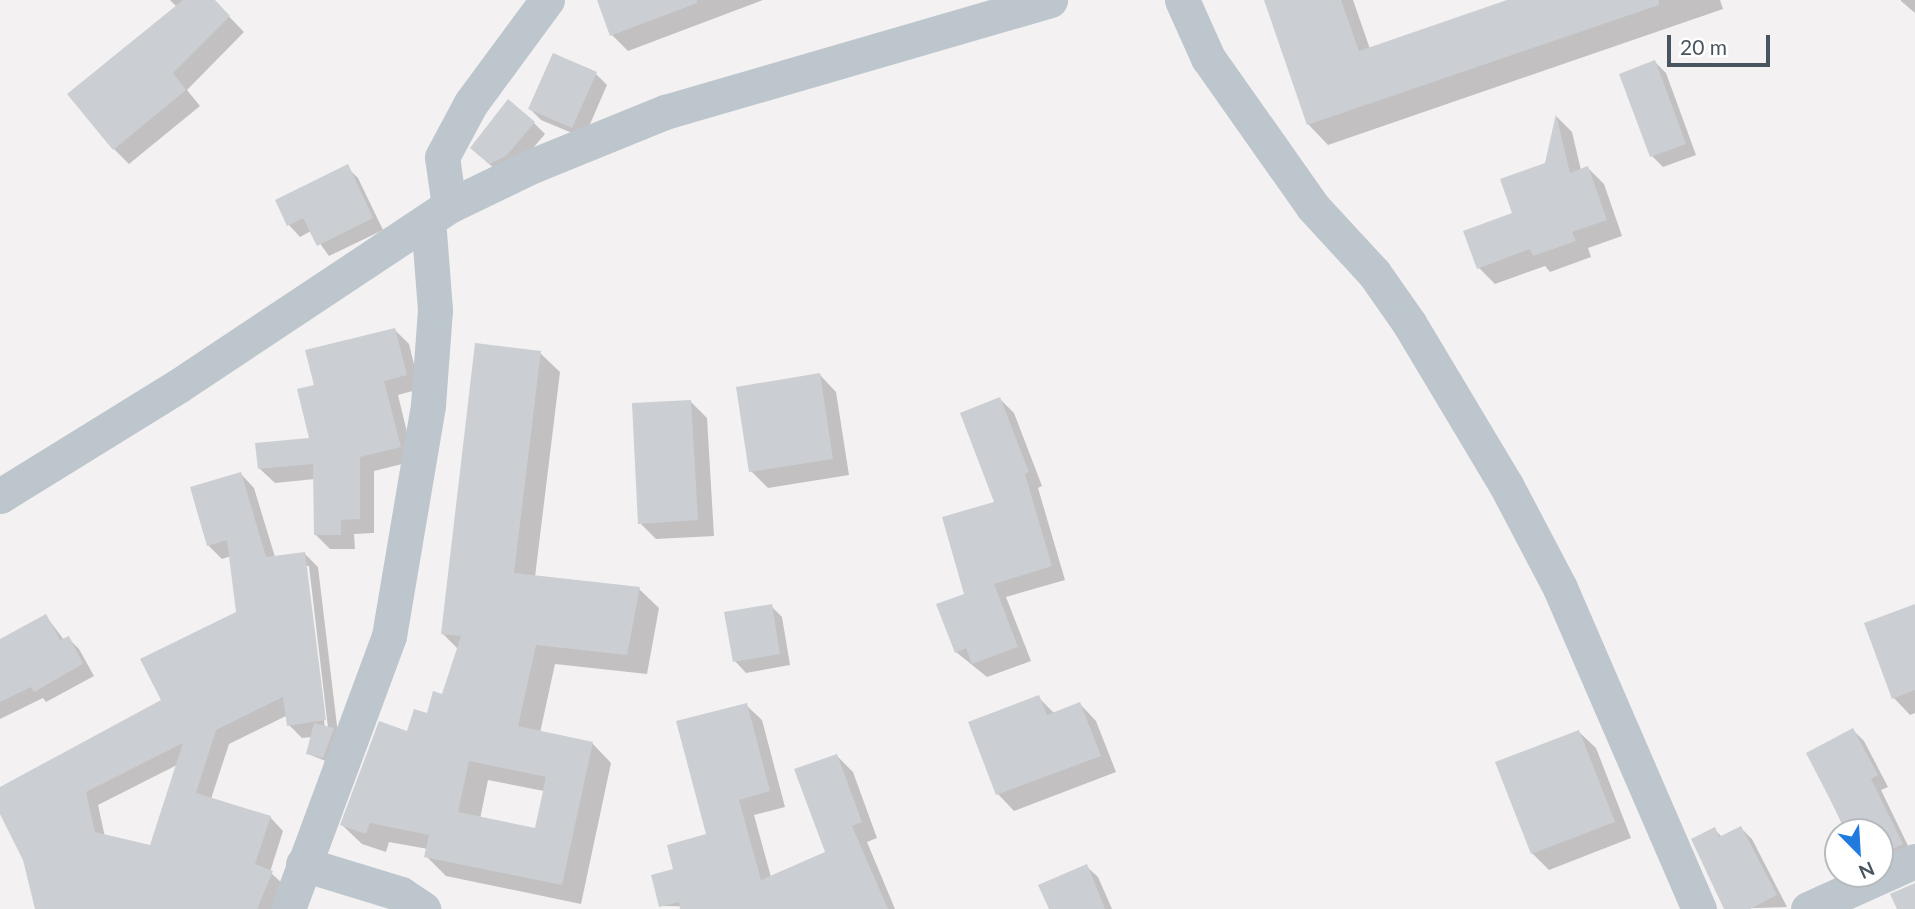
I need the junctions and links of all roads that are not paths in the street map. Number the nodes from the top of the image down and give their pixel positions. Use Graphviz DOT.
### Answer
graph roads {
  1 [pos="547,0"];
  2 [pos="1050,0"];
  3 [pos="1182,0"];
  4 [pos="438,213"];
  5 [pos="0,496"];
  6 [pos="1915,861"];
  7 [pos="303,864"];
  8 [pos="288,909"];
  9 [pos="424,909"];
  10 [pos="1699,909"];
  11 [pos="1808,909"];
  1 -- 4 [label="street"];
  2 -- 4 [label="street"];
  3 -- 10 [label="street"];
  4 -- 5 [label="street"];
  4 -- 7 [label="street"];
  6 -- 11 [label="street"];
  7 -- 8 [label="street"];
  7 -- 9 [label="street"];
}
